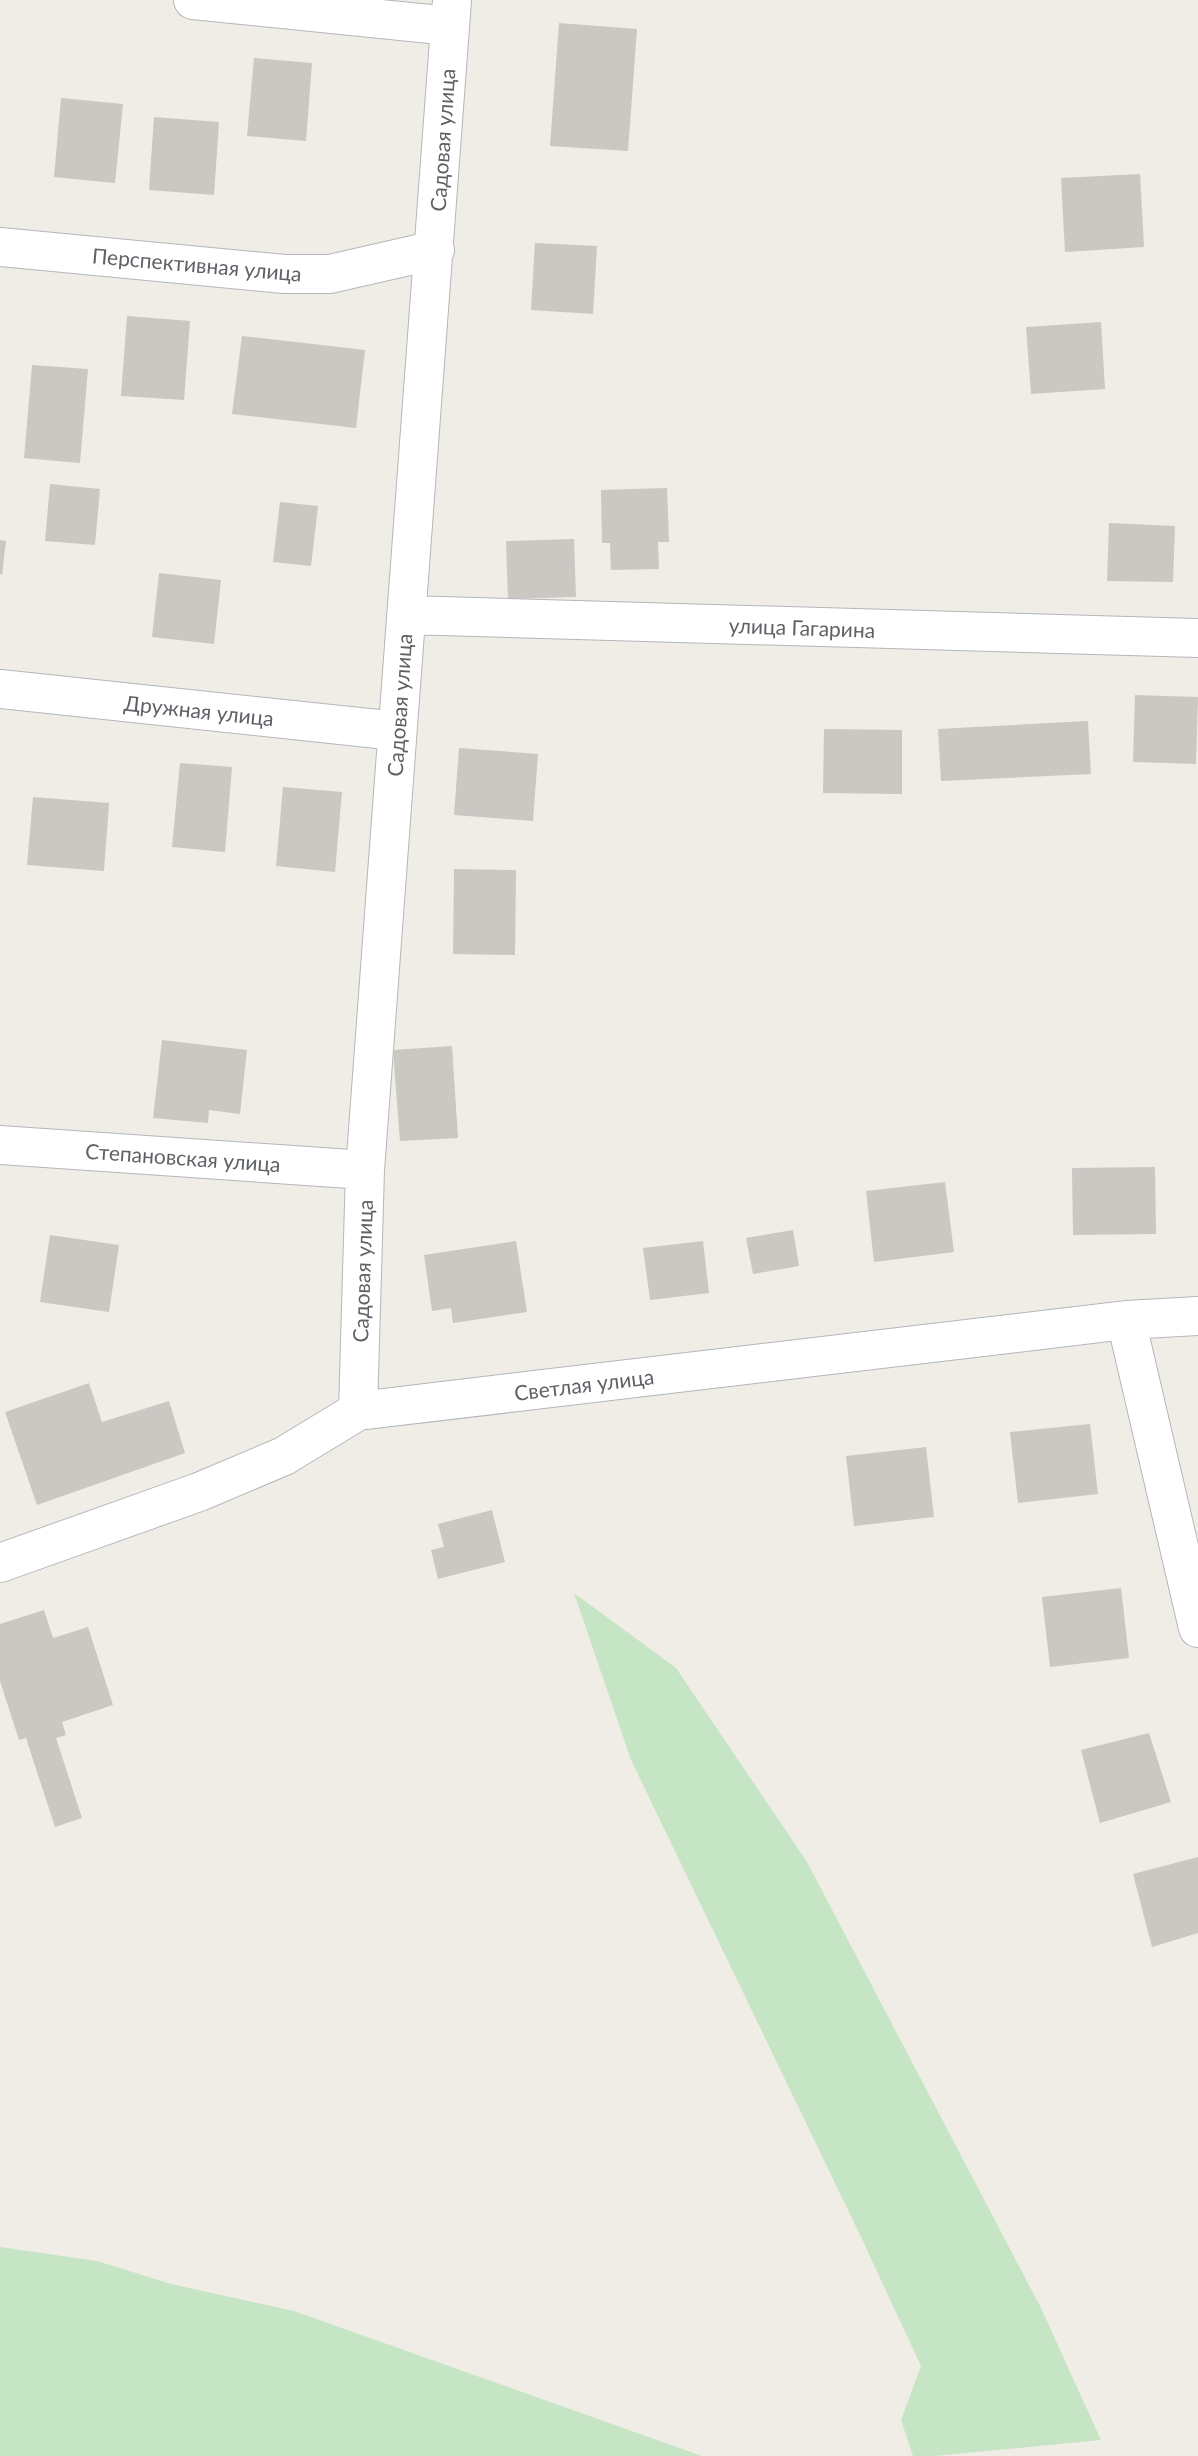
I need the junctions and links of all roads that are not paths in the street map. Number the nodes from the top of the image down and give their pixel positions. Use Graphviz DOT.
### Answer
graph roads {
  1 [pos="193,0"];
  2 [pos="451,13"];
  3 [pos="0,247"];
  4 [pos="435,250"];
  5 [pos="406,615"];
  6 [pos="1198,638"];
  7 [pos="0,689"];
  8 [pos="397,731"];
  9 [pos="0,1144"];
  10 [pos="365,1170"];
  11 [pos="1198,1317"];
  12 [pos="1126,1320"];
  13 [pos="358,1411"];
  14 [pos="0,1563"];
  15 [pos="1198,1628"];
  1 -- 2 [label="street"];
  2 -- 4 [label="street, Садовая улица"];
  3 -- 4 [label="street, Перспективная улица"];
  4 -- 5 [label="street, Садовая улица"];
  5 -- 6 [label="street, улица Гагарина"];
  5 -- 8 [label="street, Садовая улица"];
  7 -- 8 [label="street, Дружная улица"];
  8 -- 10 [label="street, Садовая улица"];
  9 -- 10 [label="street, Степановская улица"];
  10 -- 13 [label="street, Садовая улица"];
  11 -- 12 [label="street, Светлая улица"];
  12 -- 13 [label="street, Светлая улица"];
  12 -- 15 [label="street"];
  13 -- 14 [label="street, Светлая улица"];
}
